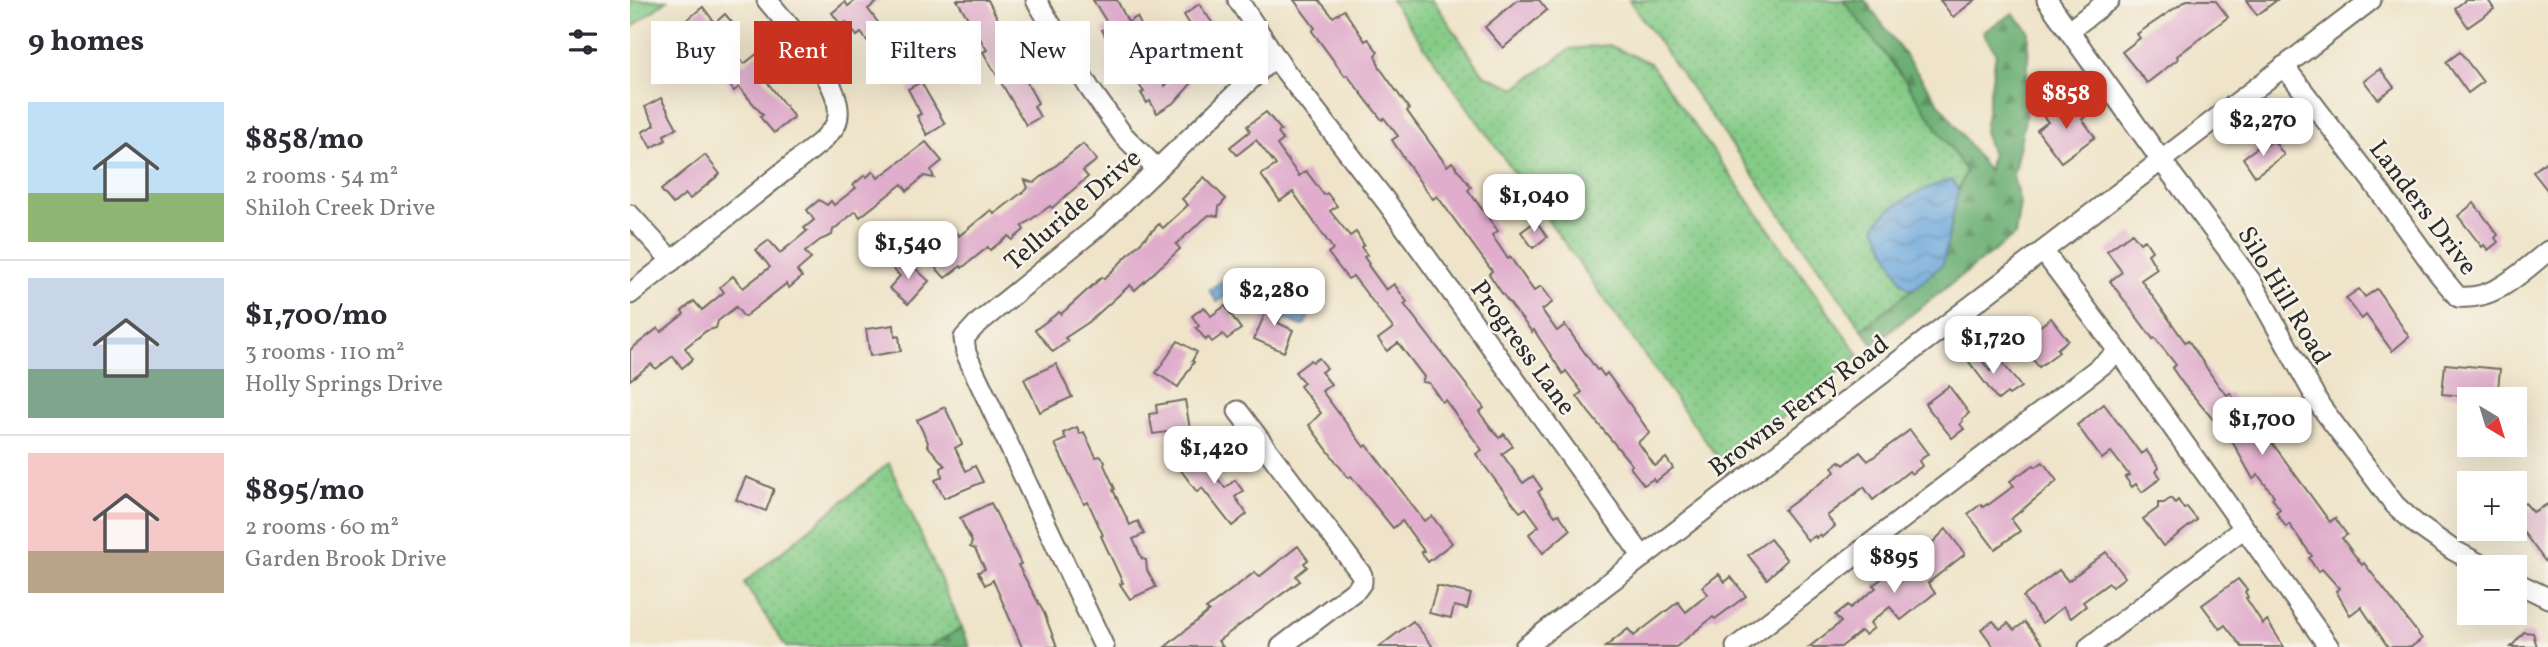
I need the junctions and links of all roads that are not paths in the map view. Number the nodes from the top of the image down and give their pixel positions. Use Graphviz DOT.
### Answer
graph roads {
  1 [pos="767,0"];
  2 [pos="1036,0"];
  3 [pos="1238,0"];
  4 [pos="2048,0"];
  5 [pos="2109,0"];
  6 [pos="2371,0"];
  7 [pos="2070,30"];
  8 [pos="1275,56"];
  9 [pos="2284,66"];
  10 [pos="2161,160"];
  11 [pos="1157,169"];
  12 [pos="630,215"];
  13 [pos="2043,251"];
  14 [pos="2548,251"];
  15 [pos="672,261"];
  16 [pos="630,294"];
  17 [pos="2119,352"];
  18 [pos="1238,411"];
  19 [pos="2244,528"];
  20 [pos="2464,555"];
  21 [pos="1643,557"];
  22 [pos="2527,588"];
  23 [pos="2548,598"];
  24 [pos="1104,647"];
  25 [pos="1281,647"];
  26 [pos="1525,647"];
  27 [pos="1736,647"];
  28 [pos="2089,647"];
  29 [pos="2329,647"];
  1 -- 15 [label="street"];
  2 -- 11 [label="street"];
  3 -- 8 [label="street, Progress Lane"];
  4 -- 7 [label="street, Silo Hill Road"];
  5 -- 7 [label="street"];
  6 -- 9 [label="street, Browns Ferry Road"];
  7 -- 10 [label="street, Silo Hill Road"];
  8 -- 11 [label="street, Telluride Drive"];
  8 -- 21 [label="street, Progress Lane"];
  9 -- 10 [label="street, Browns Ferry Road"];
  9 -- 14 [label="street, Landers Drive"];
  10 -- 13 [label="street, Browns Ferry Road"];
  10 -- 20 [label="street, Silo Hill Road"];
  11 -- 24 [label="street, Telluride Drive"];
  12 -- 15 [label="street"];
  13 -- 17 [label="street"];
  13 -- 21 [label="street, Browns Ferry Road"];
  15 -- 16 [label="street"];
  17 -- 19 [label="street"];
  17 -- 27 [label="street"];
  18 -- 25 [label="street"];
  19 -- 28 [label="street"];
  19 -- 29 [label="street"];
  21 -- 26 [label="street, Browns Ferry Road"];
  22 -- 23 [label="street"];
}
